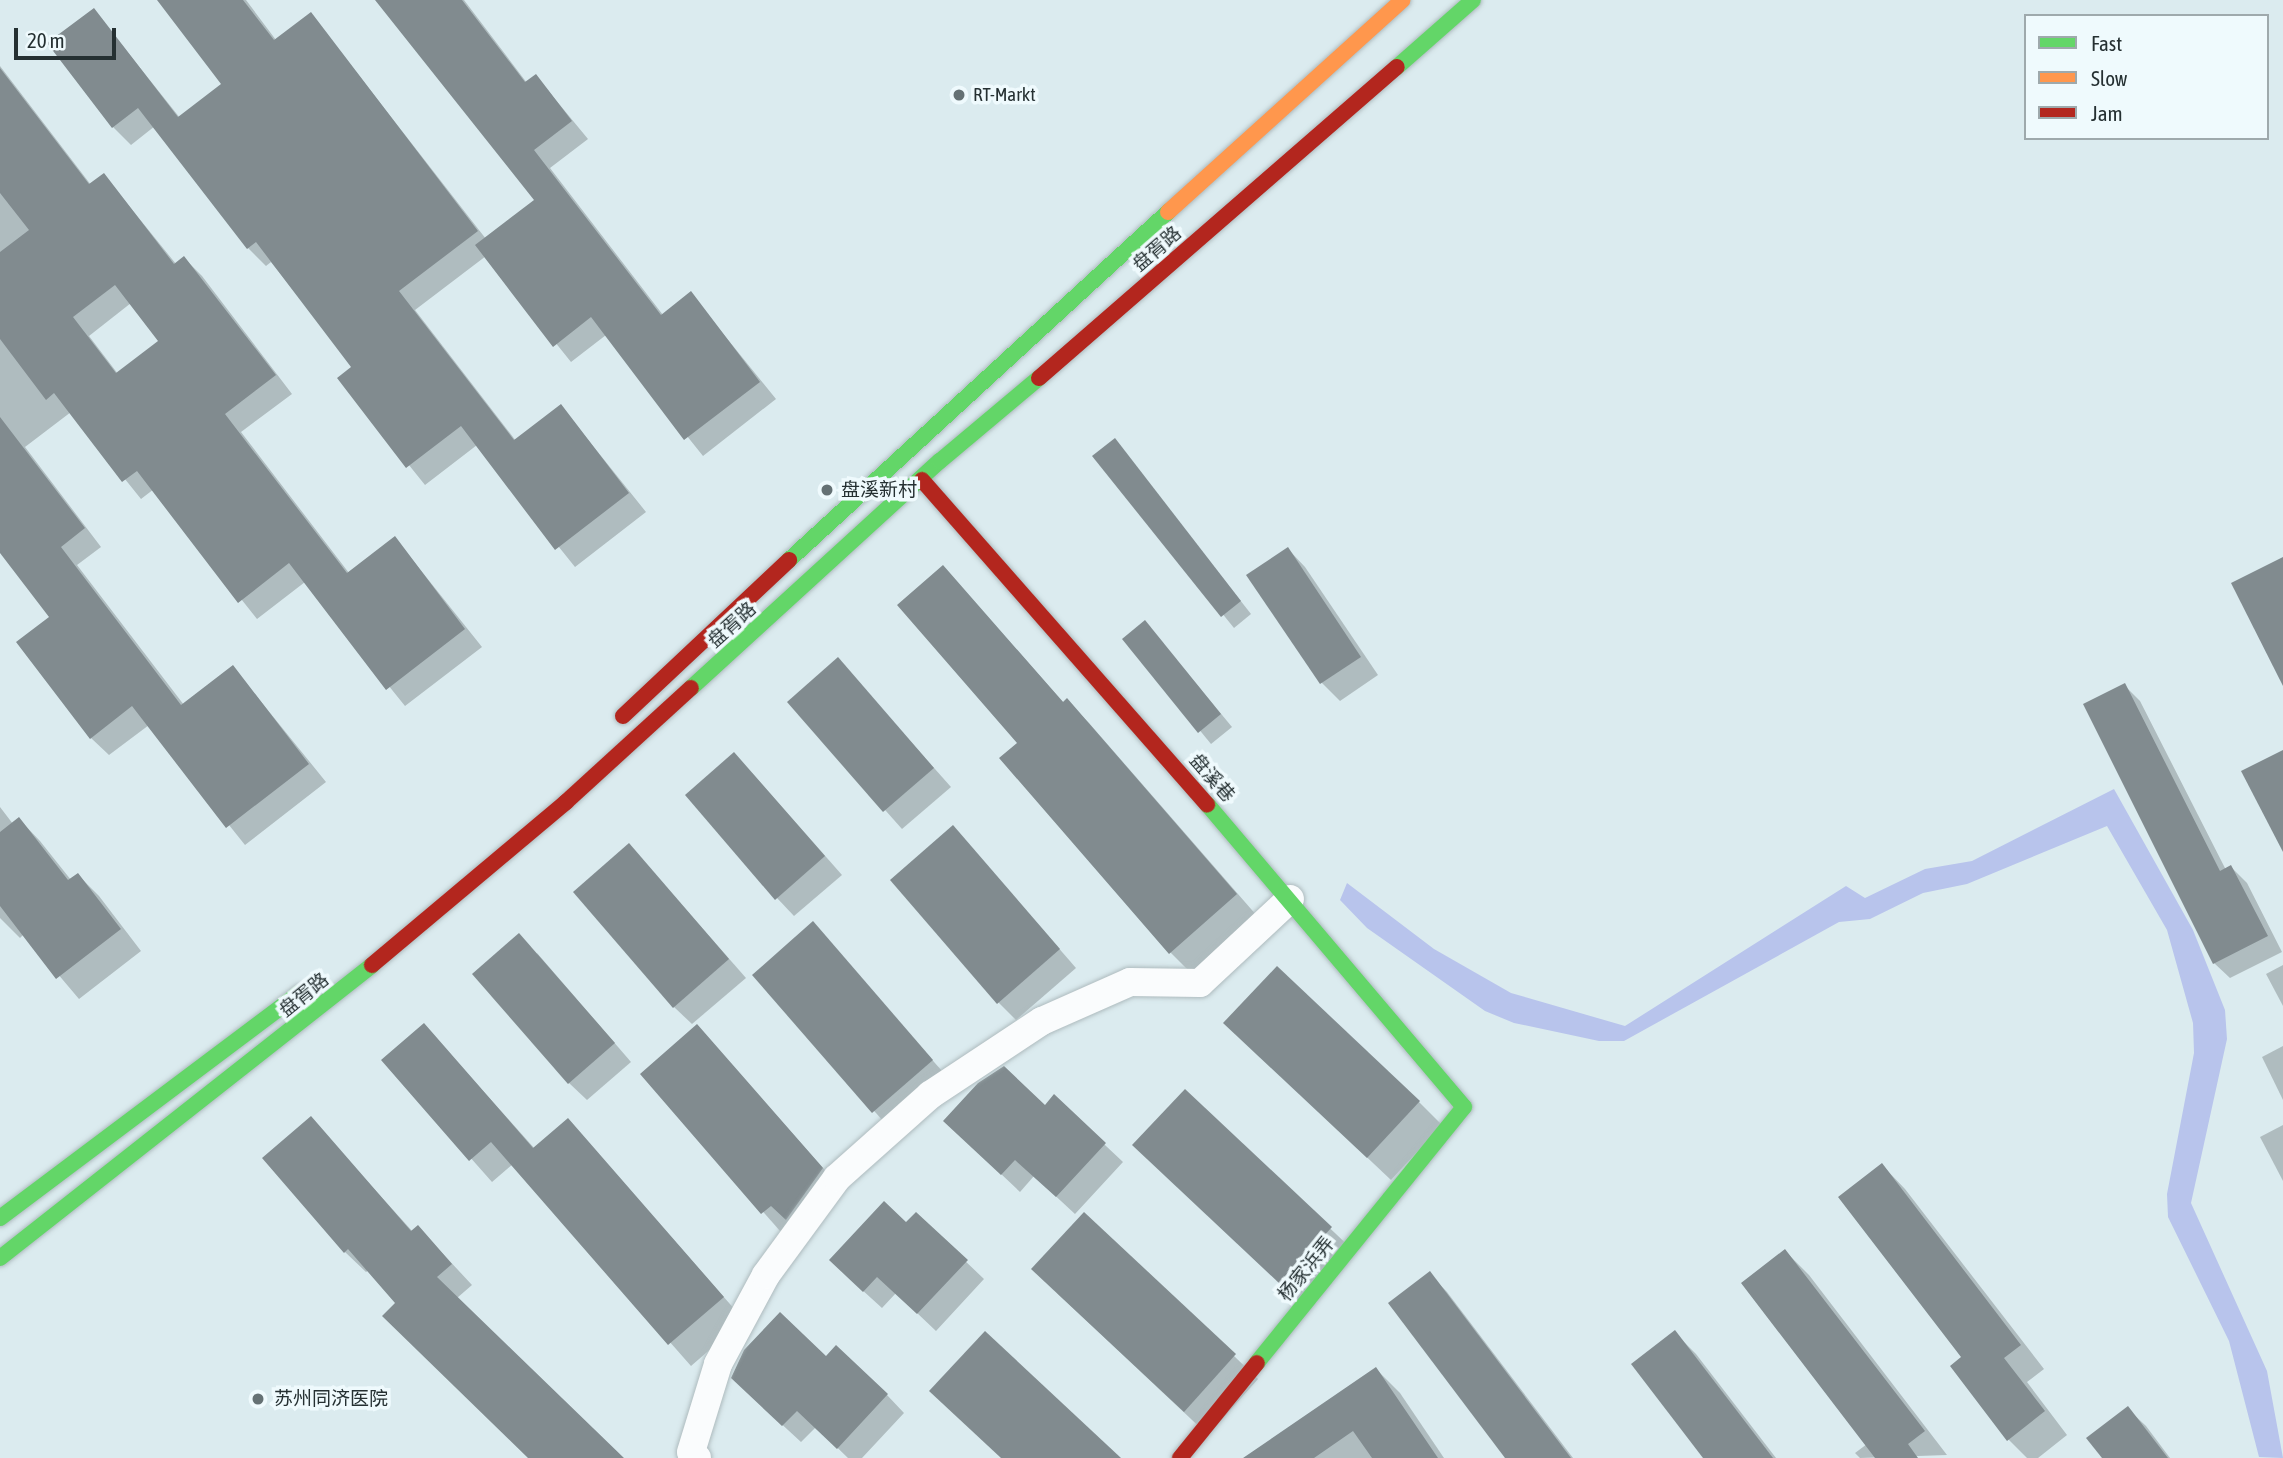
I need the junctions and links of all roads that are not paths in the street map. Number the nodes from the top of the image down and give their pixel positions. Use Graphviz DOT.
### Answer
graph roads {
  1 [pos="1403,0"];
  2 [pos="1473,0"];
  3 [pos="922,480"];
  4 [pos="607,731"];
  5 [pos="1290,899"];
  6 [pos="311,983"];
  7 [pos="1464,1107"];
  8 [pos="0,1219"];
  9 [pos="0,1258"];
  10 [pos="697,1458"];
  11 [pos="1180,1458"];
  1 -- 4 [label="main road, 盘胥路"];
  2 -- 3 [label="main road, 盘胥路"];
  3 -- 5 [label="main road, 盘溪巷"];
  3 -- 9 [label="main road, 盘胥路"];
  5 -- 7 [label="main road, 盘溪巷"];
  5 -- 10 [label="street"];
  6 -- 8 [label="main road, 盘胥路"];
  7 -- 11 [label="main road, 杨家浜弄"];
}
